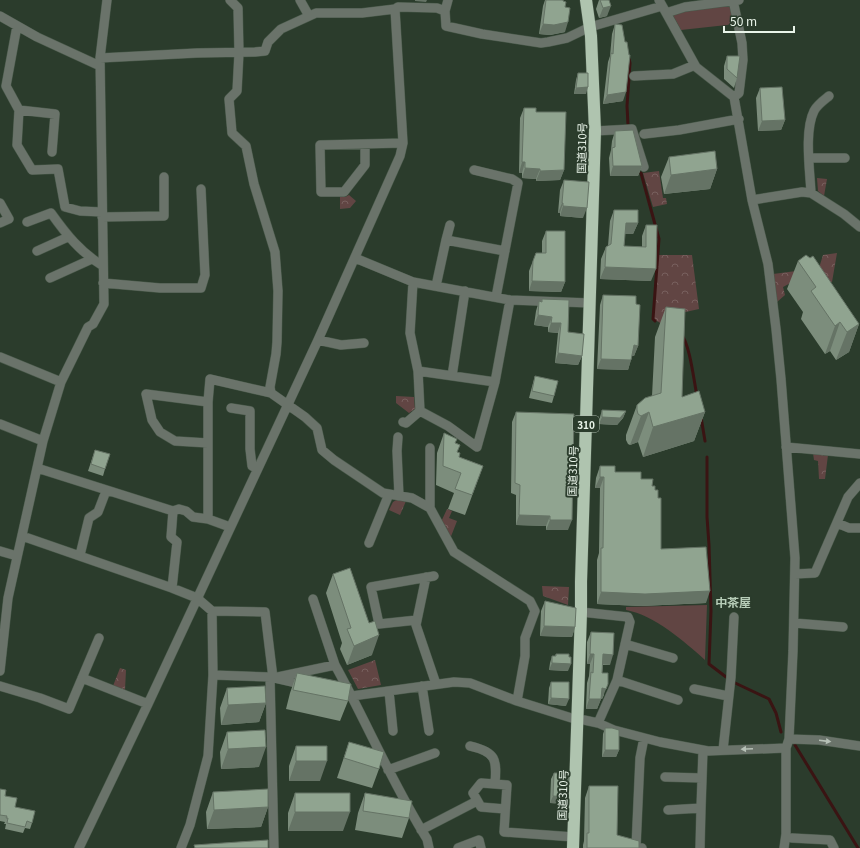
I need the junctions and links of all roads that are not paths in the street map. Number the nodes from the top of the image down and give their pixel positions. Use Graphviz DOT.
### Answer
graph roads {
  1 [pos="107,0"];
  2 [pos="230,0"];
  3 [pos="300,0"];
  4 [pos="448,0"];
  5 [pos="586,0"];
  6 [pos="733,0"];
  7 [pos="739,0"];
  8 [pos="396,5"];
  9 [pos="663,6"];
  10 [pos="445,11"];
  11 [pos="0,16"];
  12 [pos="309,16"];
  13 [pos="17,26"];
  14 [pos="590,27"];
  15 [pos="239,53"];
  16 [pos="100,62"];
  17 [pos="695,65"];
  18 [pos="634,76"];
  19 [pos="829,96"];
  20 [pos="734,97"];
  21 [pos="19,110"];
  22 [pos="739,119"];
  23 [pos="595,131"];
  24 [pos="644,134"];
  25 [pos="403,143"];
  26 [pos="365,144"];
  27 [pos="52,152"];
  28 [pos="810,158"];
  29 [pos="845,158"];
  30 [pos="644,167"];
  31 [pos="474,170"];
  32 [pos="164,177"];
  33 [pos="201,189"];
  34 [pos="811,193"];
  35 [pos="752,200"];
  36 [pos="0,203"];
  37 [pos="102,214"];
  38 [pos="0,222"];
  39 [pos="27,222"];
  40 [pos="450,225"];
  41 [pos="860,227"];
  42 [pos="68,237"];
  43 [pos="446,240"];
  44 [pos="37,251"];
  45 [pos="505,251"];
  46 [pos="355,258"];
  47 [pos="92,259"];
  48 [pos="103,266"];
  49 [pos="50,278"];
  50 [pos="413,282"];
  51 [pos="103,283"];
  52 [pos="436,286"];
  53 [pos="465,291"];
  54 [pos="496,297"];
  55 [pos="510,300"];
  56 [pos="590,303"];
  57 [pos="318,340"];
  58 [pos="364,343"];
  59 [pos="0,357"];
  60 [pos="418,371"];
  61 [pos="452,376"];
  62 [pos="61,382"];
  63 [pos="495,382"];
  64 [pos="271,393"];
  65 [pos="208,402"];
  66 [pos="287,404"];
  67 [pos="231,408"];
  68 [pos="420,411"];
  69 [pos="403,422"];
  70 [pos="0,424"];
  71 [pos="398,437"];
  72 [pos="43,441"];
  73 [pos="208,443"];
  74 [pos="786,447"];
  75 [pos="430,448"];
  76 [pos="860,454"];
  77 [pos="37,468"];
  78 [pos="257,469"];
  79 [pos="860,483"];
  80 [pos="106,491"];
  81 [pos="389,494"];
  82 [pos="399,496"];
  83 [pos="430,508"];
  84 [pos="173,511"];
  85 [pos="208,520"];
  86 [pos="837,523"];
  87 [pos="230,527"];
  88 [pos="860,528"];
  89 [pos="22,536"];
  90 [pos="369,543"];
  91 [pos="0,551"];
  92 [pos="18,556"];
  93 [pos="80,556"];
  94 [pos="795,574"];
  95 [pos="172,588"];
  96 [pos="197,598"];
  97 [pos="313,599"];
  98 [pos="212,611"];
  99 [pos="581,612"];
  100 [pos="734,617"];
  101 [pos="417,620"];
  102 [pos="794,623"];
  103 [pos="843,626"];
  104 [pos="99,638"];
  105 [pos="625,644"];
  106 [pos="672,658"];
  107 [pos="335,665"];
  108 [pos="0,671"];
  109 [pos="213,675"];
  110 [pos="271,677"];
  111 [pos="82,678"];
  112 [pos="617,680"];
  113 [pos="436,684"];
  114 [pos="0,686"];
  115 [pos="422,686"];
  116 [pos="316,688"];
  117 [pos="694,689"];
  118 [pos="330,691"];
  119 [pos="389,691"];
  120 [pos="352,696"];
  121 [pos="728,696"];
  122 [pos="678,700"];
  123 [pos="517,701"];
  124 [pos="148,704"];
  125 [pos="578,720"];
  126 [pos="598,723"];
  127 [pos="393,731"];
  128 [pos="429,731"];
  129 [pos="644,738"];
  130 [pos="788,744"];
  131 [pos="470,746"];
  132 [pos="860,746"];
  133 [pos="703,750"];
  134 [pos="723,750"];
  135 [pos="435,753"];
  136 [pos="388,770"];
  137 [pos="665,778"];
  138 [pos="702,778"];
  139 [pos="495,784"];
  140 [pos="477,801"];
  141 [pos="701,808"];
  142 [pos="505,809"];
  143 [pos="668,810"];
  144 [pos="421,830"];
  145 [pos="789,836"];
  146 [pos="573,843"];
  147 [pos="79,848"];
  148 [pos="181,848"];
  149 [pos="274,848"];
  150 [pos="429,848"];
  151 [pos="458,848"];
  152 [pos="481,848"];
  153 [pos="642,848"];
  154 [pos="700,848"];
  155 [pos="784,848"];
  156 [pos="796,848"];
  157 [pos="834,848"];
  1 -- 16 [label="street"];
  2 -- 15 [label="street"];
  3 -- 12 [label="street"];
  4 -- 10 [label="street"];
  5 -- 14 [label="highway, 国道310号 / 310"];
  6 -- 7 [label="street"];
  6 -- 9 [label="street"];
  6 -- 20 [label="street"];
  8 -- 10 [label="street"];
  8 -- 12 [label="street"];
  8 -- 25 [label="street"];
  9 -- 14 [label="street"];
  9 -- 17 [label="street"];
  10 -- 14 [label="street"];
  11 -- 13 [label="street"];
  12 -- 15 [label="street"];
  13 -- 16 [label="street"];
  13 -- 21 [label="street"];
  14 -- 23 [label="highway, 国道310号 / 310"];
  15 -- 16 [label="street"];
  15 -- 64 [label="street"];
  16 -- 37 [label="street"];
  17 -- 18 [label="street"];
  17 -- 20 [label="street"];
  19 -- 28 [label="street"];
  20 -- 22 [label="street"];
  21 -- 27 [label="street"];
  21 -- 37 [label="street"];
  22 -- 24 [label="street"];
  22 -- 35 [label="street"];
  23 -- 30 [label="street"];
  23 -- 56 [label="highway, 国道310号 / 310"];
  25 -- 26 [label="street"];
  25 -- 46 [label="street"];
  26 -- 26 [label="street"];
  28 -- 29 [label="street"];
  28 -- 34 [label="street"];
  31 -- 45 [label="street"];
  32 -- 37 [label="street"];
  33 -- 51 [label="street"];
  34 -- 35 [label="street"];
  34 -- 41 [label="street"];
  35 -- 74 [label="street"];
  36 -- 38 [label="street"];
  37 -- 48 [label="street"];
  39 -- 42 [label="street"];
  40 -- 43 [label="street"];
  42 -- 44 [label="street"];
  42 -- 47 [label="street"];
  43 -- 45 [label="street"];
  43 -- 52 [label="street"];
  45 -- 54 [label="street"];
  46 -- 50 [label="street"];
  46 -- 57 [label="street"];
  47 -- 48 [label="street"];
  47 -- 49 [label="street"];
  48 -- 51 [label="street"];
  50 -- 52 [label="street"];
  50 -- 60 [label="street"];
  51 -- 62 [label="street"];
  52 -- 53 [label="street"];
  53 -- 54 [label="street"];
  53 -- 61 [label="street"];
  54 -- 55 [label="street"];
  55 -- 56 [label="street"];
  55 -- 63 [label="street"];
  56 -- 99 [label="highway, 国道310号 / 310"];
  57 -- 58 [label="street"];
  57 -- 66 [label="street"];
  59 -- 62 [label="street"];
  60 -- 61 [label="street"];
  60 -- 68 [label="street"];
  61 -- 63 [label="street"];
  62 -- 72 [label="street"];
  63 -- 68 [label="street"];
  64 -- 65 [label="street"];
  64 -- 66 [label="street"];
  65 -- 73 [label="street"];
  65 -- 73 [label="street"];
  66 -- 78 [label="street"];
  66 -- 81 [label="street"];
  67 -- 78 [label="street"];
  68 -- 69 [label="street"];
  70 -- 72 [label="street"];
  71 -- 82 [label="street"];
  72 -- 77 [label="street"];
  73 -- 85 [label="street"];
  74 -- 76 [label="street"];
  74 -- 94 [label="street"];
  75 -- 83 [label="street"];
  77 -- 80 [label="street"];
  77 -- 89 [label="street"];
  78 -- 87 [label="street"];
  79 -- 86 [label="street"];
  80 -- 84 [label="street"];
  80 -- 93 [label="street"];
  81 -- 82 [label="street"];
  81 -- 90 [label="street"];
  82 -- 83 [label="street"];
  83 -- 123 [label="street"];
  84 -- 85 [label="street"];
  84 -- 95 [label="street"];
  85 -- 87 [label="street"];
  86 -- 88 [label="street"];
  86 -- 94 [label="street"];
  87 -- 96 [label="street"];
  89 -- 92 [label="street"];
  89 -- 93 [label="street"];
  91 -- 92 [label="street"];
  92 -- 108 [label="street"];
  93 -- 95 [label="street"];
  94 -- 102 [label="street"];
  95 -- 96 [label="street"];
  96 -- 98 [label="street"];
  96 -- 124 [label="street"];
  97 -- 107 [label="street"];
  98 -- 109 [label="street"];
  98 -- 110 [label="street"];
  99 -- 105 [label="street"];
  99 -- 125 [label="highway, 国道310号 / 310"];
  100 -- 121 [label="street"];
  101 -- 101 [label="street"];
  101 -- 113 [label="street"];
  102 -- 103 [label="street"];
  102 -- 130 [label="street"];
  104 -- 111 [label="street"];
  105 -- 106 [label="street"];
  105 -- 112 [label="street"];
  107 -- 110 [label="street"];
  107 -- 120 [label="street"];
  109 -- 110 [label="street"];
  109 -- 148 [label="street"];
  110 -- 116 [label="street"];
  110 -- 149 [label="street"];
  111 -- 114 [label="street"];
  111 -- 124 [label="street"];
  112 -- 122 [label="street"];
  112 -- 126 [label="street"];
  113 -- 115 [label="street"];
  113 -- 123 [label="street"];
  115 -- 119 [label="street"];
  115 -- 128 [label="street"];
  117 -- 121 [label="street"];
  118 -- 120 [label="street"];
  119 -- 120 [label="street"];
  119 -- 127 [label="street"];
  120 -- 136 [label="street"];
  121 -- 134 [label="street"];
  123 -- 125 [label="street"];
  124 -- 147 [label="street"];
  125 -- 126 [label="street"];
  125 -- 146 [label="highway, 国道310号 / 310"];
  126 -- 129 [label="street"];
  129 -- 133 [label="street"];
  129 -- 153 [label="street"];
  130 -- 132 [label="street, one-way"];
  130 -- 134 [label="street, one-way"];
  130 -- 145 [label="street"];
  131 -- 139 [label="street"];
  133 -- 134 [label="street"];
  133 -- 138 [label="street"];
  135 -- 136 [label="street"];
  136 -- 144 [label="street"];
  137 -- 138 [label="street"];
  138 -- 141 [label="street"];
  139 -- 140 [label="street"];
  139 -- 142 [label="street"];
  140 -- 142 [label="street"];
  140 -- 144 [label="street"];
  141 -- 143 [label="street"];
  141 -- 154 [label="street"];
  142 -- 146 [label="street"];
  144 -- 150 [label="street"];
  145 -- 155 [label="street"];
  145 -- 156 [label="street"];
  145 -- 157 [label="street"];
  151 -- 152 [label="street"];
}
